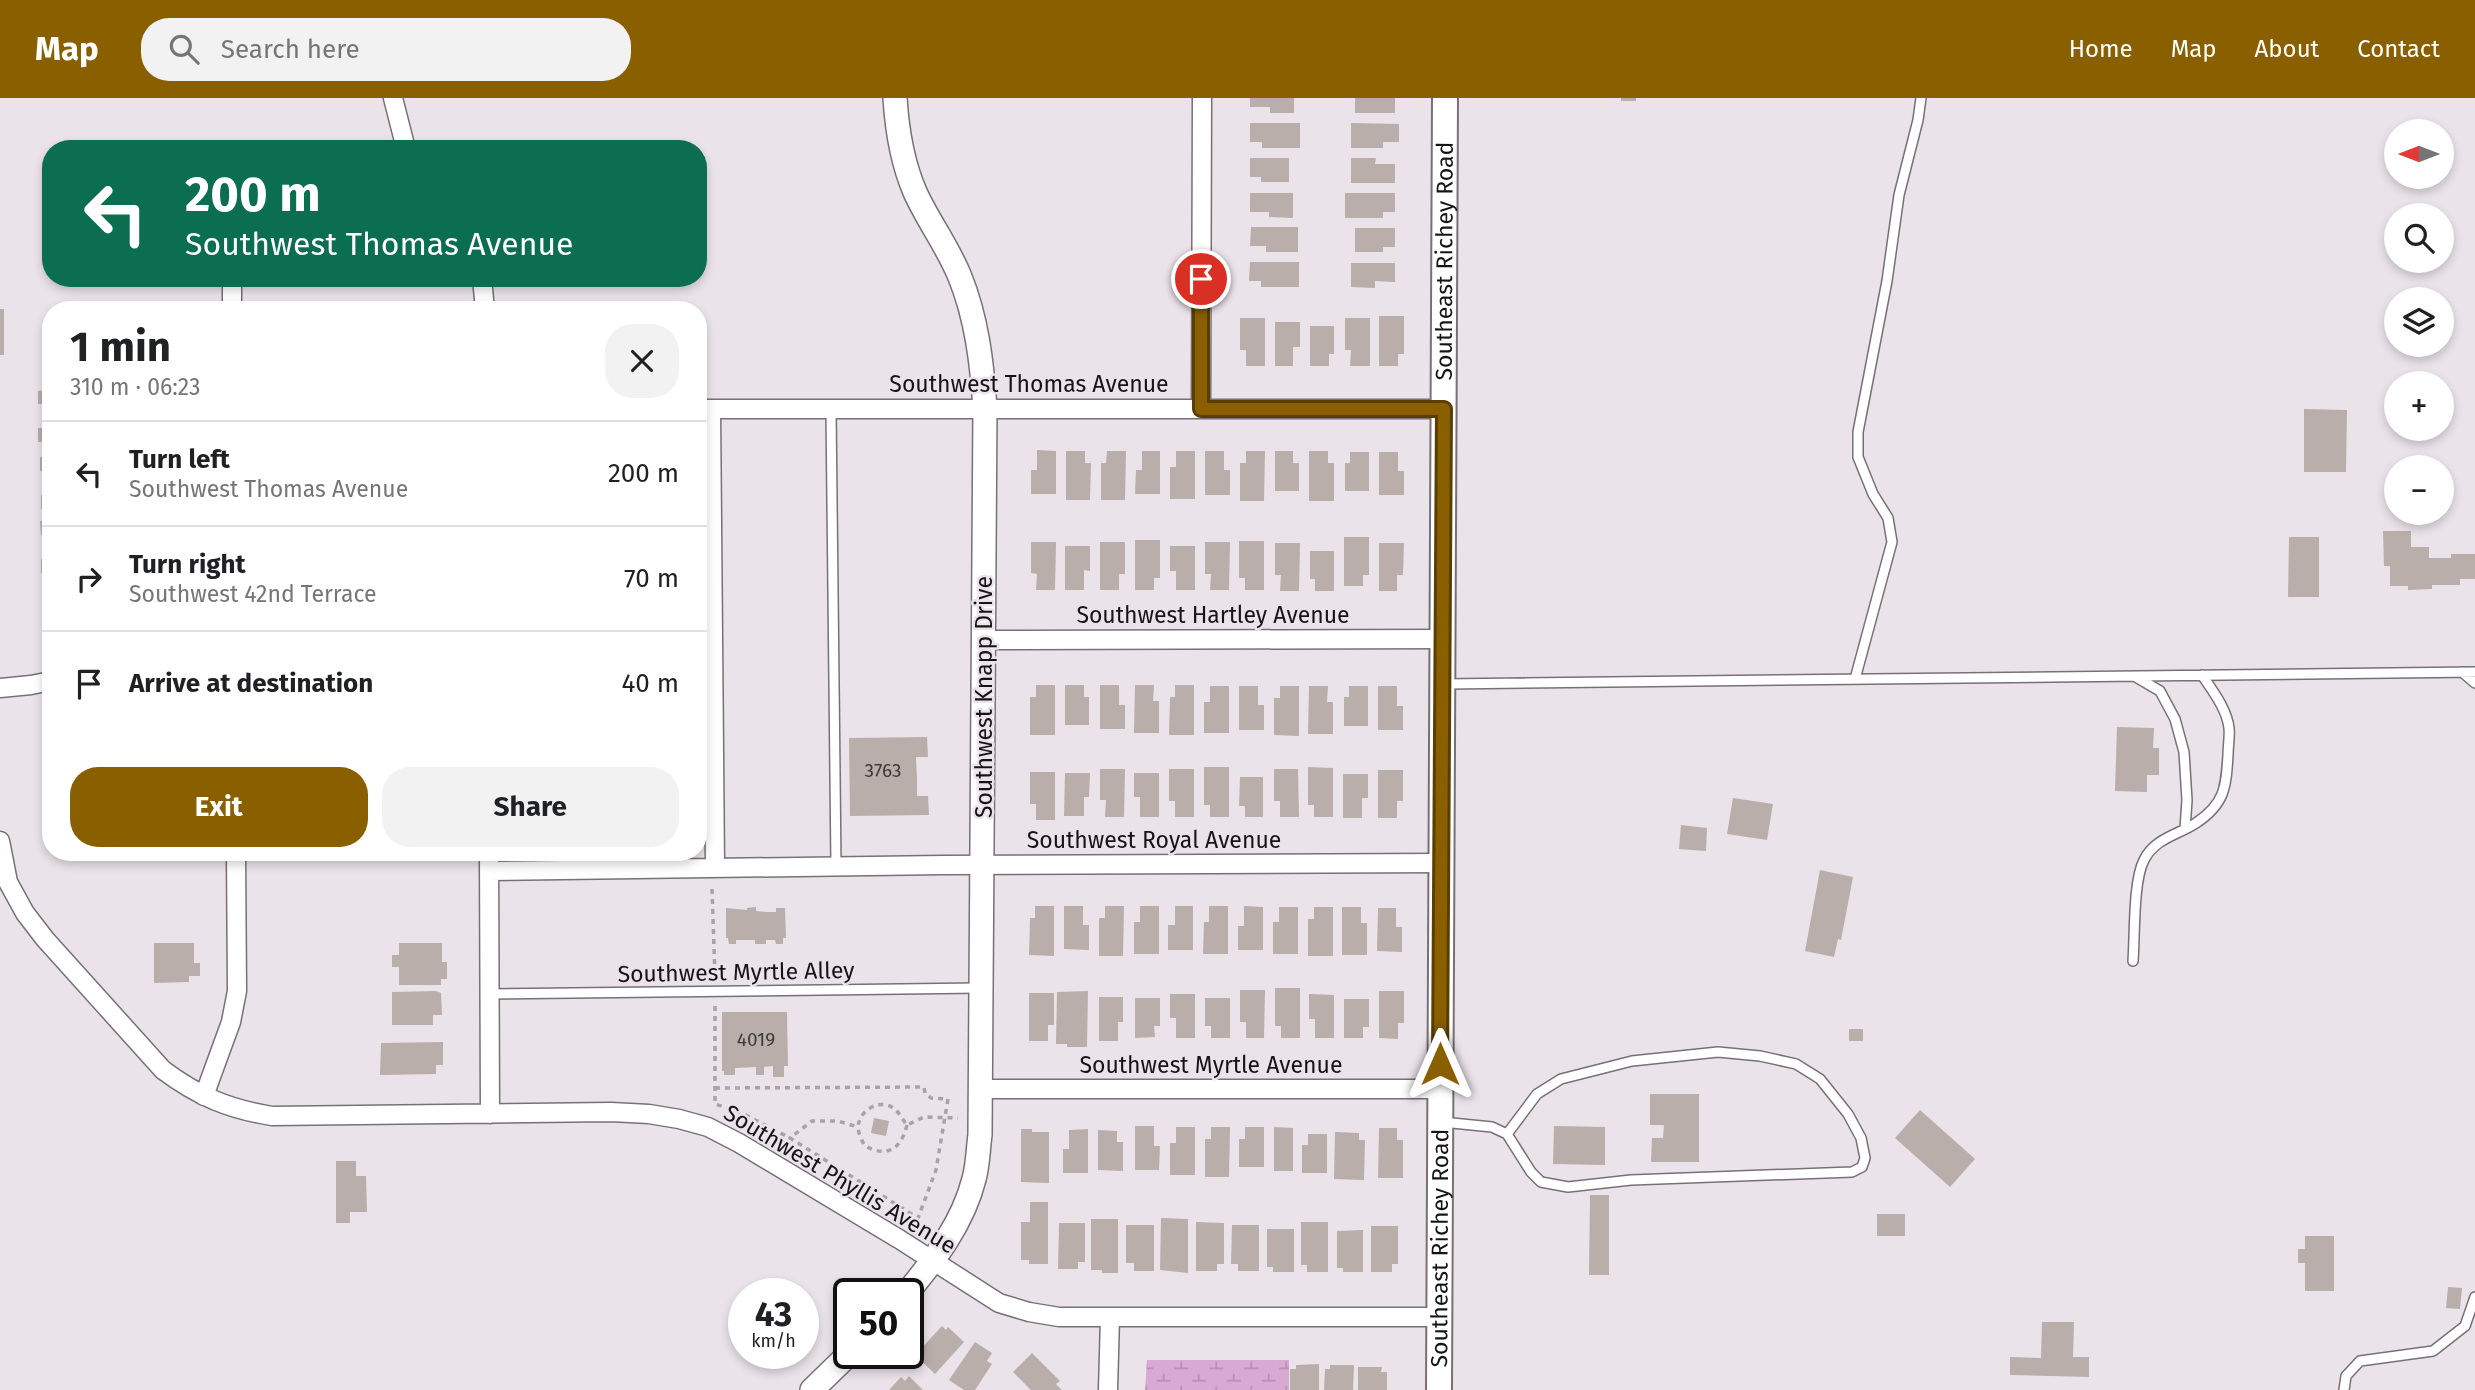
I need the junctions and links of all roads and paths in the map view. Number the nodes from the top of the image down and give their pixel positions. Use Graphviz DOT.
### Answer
graph roads {
  1 [pos="393,98"];
  2 [pos="895,98"];
  3 [pos="1202,98"];
  4 [pos="1446,98"];
  5 [pos="1921,98"];
  6 [pos="404,140"];
  7 [pos="985,408"];
  8 [pos="707,409"];
  9 [pos="831,409"];
  10 [pos="1201,409"];
  11 [pos="1444,409"];
  12 [pos="707,534"];
  13 [pos="1442,639"];
  14 [pos="984,640"];
  15 [pos="2475,671"];
  16 [pos="2462,672"];
  17 [pos="2203,675"];
  18 [pos="2134,676"];
  19 [pos="1855,679"];
  20 [pos="42,683"];
  21 [pos="2475,683"];
  22 [pos="1442,684"];
  23 [pos="0,688"];
  24 [pos="2185,828"];
  25 [pos="0,841"];
  26 [pos="236,861"];
  27 [pos="489,861"];
  28 [pos="1441,863"];
  29 [pos="983,865"];
  30 [pos="836,866"];
  31 [pos="715,867"];
  32 [pos="489,871"];
  33 [pos="4,884"];
  34 [pos="2133,961"];
  35 [pos="982,988"];
  36 [pos="489,994"];
  37 [pos="715,1088"];
  38 [pos="982,1089"];
  39 [pos="1440,1089"];
  40 [pos="204,1096"];
  41 [pos="715,1104"];
  42 [pos="490,1114"];
  43 [pos="946,1118"];
  44 [pos="960,1118"];
  45 [pos="1440,1122"];
  46 [pos="907,1125"];
  47 [pos="858,1127"];
  48 [pos="1507,1134"];
  49 [pos="790,1138"];
  50 [pos="932,1262"];
  51 [pos="919,1278"];
  52 [pos="2475,1297"];
  53 [pos="1110,1317"];
  54 [pos="1439,1317"];
  55 [pos="834,1369"];
  56 [pos="812,1390"];
  57 [pos="1108,1390"];
  58 [pos="1439,1390"];
  59 [pos="2344,1390"];
  1 -- 6 [label="street"];
  2 -- 7 [label="street, Southwest Knapp Drive"];
  3 -- 10 [label="street"];
  4 -- 11 [label="main road, Southeast Richey Road"];
  5 -- 19 [label="lane"];
  7 -- 9 [label="street, Southwest Thomas Avenue"];
  7 -- 10 [label="street, Southwest Thomas Avenue"];
  7 -- 14 [label="street, Southwest Knapp Drive"];
  8 -- 9 [label="street, Southwest Thomas Avenue"];
  9 -- 30 [label="lane"];
  10 -- 11 [label="street, Southwest Thomas Avenue"];
  11 -- 13 [label="main road, Southeast Richey Road"];
  12 -- 31 [label="street"];
  13 -- 14 [label="street, Southwest Hartley Avenue"];
  13 -- 22 [label="main road, Southeast Richey Road"];
  14 -- 29 [label="street, Southwest Knapp Drive"];
  15 -- 16 [label="lane"];
  16 -- 17 [label="lane"];
  16 -- 21 [label="lane"];
  17 -- 18 [label="lane"];
  17 -- 24 [label="lane"];
  18 -- 19 [label="lane"];
  18 -- 24 [label="lane"];
  19 -- 22 [label="lane"];
  20 -- 23 [label="street"];
  22 -- 28 [label="main road, Southeast Richey Road"];
  24 -- 34 [label="lane"];
  25 -- 33 [label="street, Southwest Phyllis Avenue"];
  26 -- 40 [label="street"];
  27 -- 32 [label="street"];
  28 -- 29 [label="street, Southwest Royal Avenue"];
  28 -- 39 [label="main road, Southeast Richey Road"];
  29 -- 30 [label="street, Southwest Royal Avenue"];
  29 -- 35 [label="street, Southwest Knapp Drive"];
  30 -- 31 [label="street, Southwest Royal Avenue"];
  31 -- 32 [label="street, Southwest Royal Avenue"];
  32 -- 36 [label="street"];
  33 -- 40 [label="street, Southwest Phyllis Avenue"];
  35 -- 36 [label="lane, Southwest Myrtle Alley"];
  35 -- 38 [label="street, Southwest Knapp Drive"];
  36 -- 42 [label="street"];
  37 -- 43 [label="path"];
  38 -- 39 [label="street, Southwest Myrtle Avenue"];
  38 -- 50 [label="street, Southwest Knapp Drive"];
  39 -- 45 [label="main road, Southeast Richey Road"];
  40 -- 42 [label="street, Southwest Phyllis Avenue"];
  41 -- 49 [label="path"];
  42 -- 50 [label="street, Southwest Phyllis Avenue"];
  43 -- 44 [label="path"];
  43 -- 46 [label="path"];
  43 -- 49 [label="path"];
  45 -- 48 [label="lane"];
  45 -- 54 [label="main road, Southeast Richey Road"];
  46 -- 47 [label="path"];
  46 -- 47 [label="path"];
  47 -- 49 [label="path"];
  48 -- 48 [label="lane"];
  50 -- 51 [label="street, Southwest Knapp Drive"];
  50 -- 53 [label="street, Southwest Phyllis Avenue"];
  52 -- 59 [label="lane"];
  53 -- 54 [label="street, Southwest Phyllis Avenue"];
  53 -- 57 [label="street"];
  54 -- 58 [label="main road, Southeast Richey Road"];
  55 -- 56 [label="street"];
}
